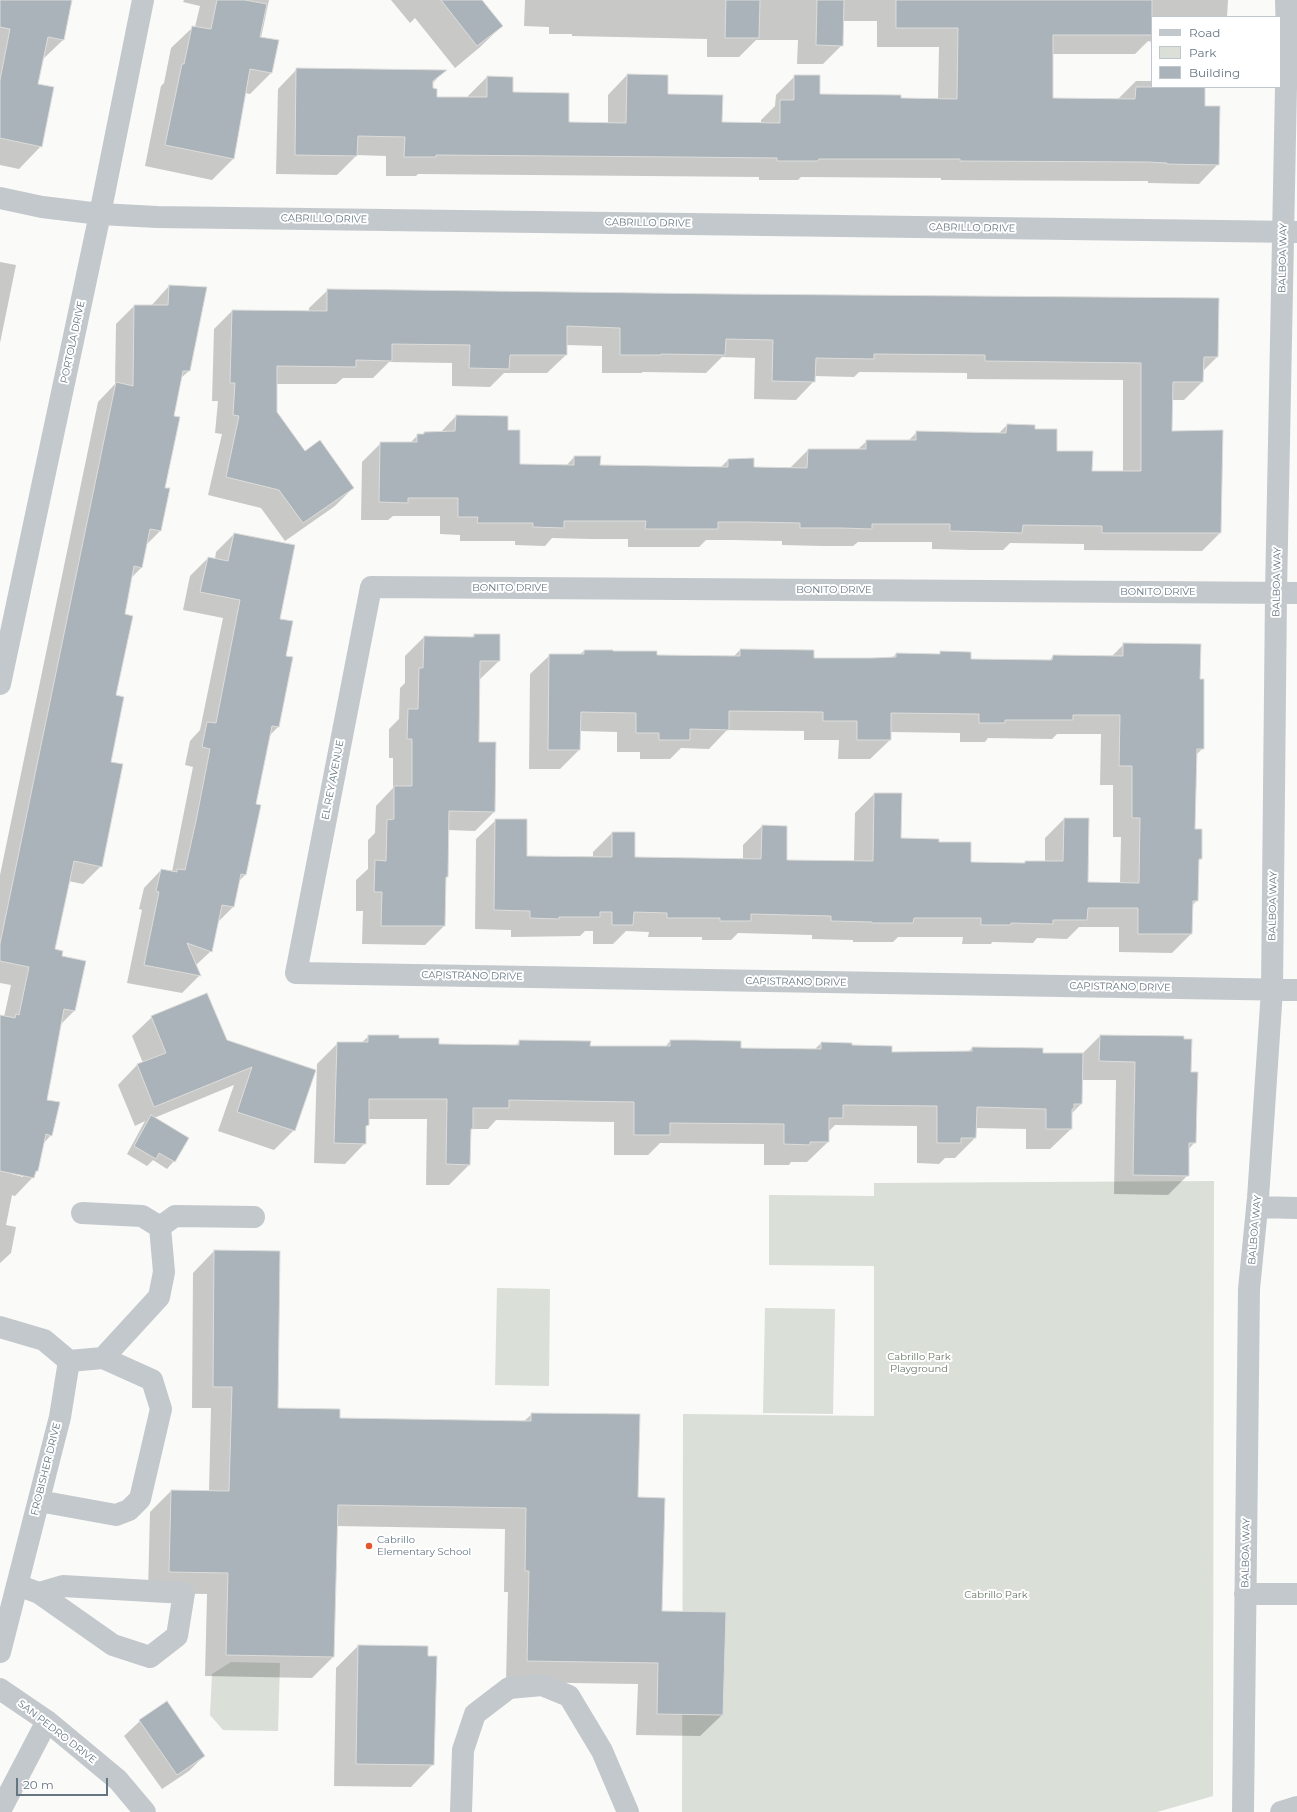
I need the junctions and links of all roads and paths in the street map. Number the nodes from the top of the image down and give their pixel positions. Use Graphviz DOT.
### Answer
graph roads {
  1 [pos="143,0"];
  2 [pos="1286,0"];
  3 [pos="1292,36"];
  4 [pos="0,198"];
  5 [pos="100,214"];
  6 [pos="1290,232"];
  7 [pos="371,587"];
  8 [pos="1287,593"];
  9 [pos="0,684"];
  10 [pos="296,973"];
  11 [pos="1272,990"];
  12 [pos="1297,990"];
  13 [pos="1257,1207"];
  14 [pos="1297,1208"];
  15 [pos="82,1213"];
  16 [pos="254,1217"];
  17 [pos="160,1227"];
  18 [pos="0,1327"];
  19 [pos="103,1358"];
  20 [pos="69,1361"];
  21 [pos="39,1501"];
  22 [pos="17,1585"];
  23 [pos="39,1593"];
  24 [pos="1246,1594"];
  25 [pos="1297,1594"];
  26 [pos="0,1652"];
  27 [pos="0,1689"];
  28 [pos="47,1722"];
  29 [pos="1297,1807"];
  30 [pos="0,1811"];
  31 [pos="145,1812"];
  32 [pos="461,1812"];
  33 [pos="628,1812"];
  34 [pos="1243,1812"];
  35 [pos="1281,1812"];
  1 -- 5 [label="street, PORTOLA DRIVE"];
  2 -- 3 [label="street, BALBOA WAY"];
  3 -- 6 [label="street, BALBOA WAY"];
  4 -- 5 [label="street, CABRILLO DRIVE"];
  5 -- 6 [label="street, CABRILLO DRIVE"];
  5 -- 9 [label="street, PORTOLA DRIVE"];
  6 -- 8 [label="street, BALBOA WAY"];
  7 -- 8 [label="street, BONITO DRIVE"];
  7 -- 10 [label="street, EL REY AVENUE"];
  8 -- 11 [label="street, BALBOA WAY"];
  10 -- 11 [label="street, CAPISTRANO DRIVE"];
  11 -- 12 [label="street, CAPISTRANO DRIVE"];
  11 -- 13 [label="street, BALBOA WAY"];
  13 -- 14 [label="street"];
  13 -- 24 [label="street, BALBOA WAY"];
  15 -- 17 [label="street"];
  16 -- 17 [label="street"];
  17 -- 19 [label="street"];
  18 -- 20 [label="street"];
  19 -- 20 [label="street"];
  19 -- 21 [label="street"];
  20 -- 21 [label="street, FROBISHER DRIVE"];
  21 -- 22 [label="street, FROBISHER DRIVE"];
  22 -- 23 [label="street"];
  22 -- 26 [label="street, FROBISHER DRIVE"];
  23 -- 23 [label="street"];
  24 -- 25 [label="street"];
  24 -- 34 [label="street, BALBOA WAY"];
  27 -- 28 [label="street, SAN PEDRO DRIVE"];
  28 -- 30 [label="street"];
  28 -- 31 [label="street, SAN PEDRO DRIVE"];
  29 -- 35 [label="street"];
  32 -- 33 [label="street"];
}
